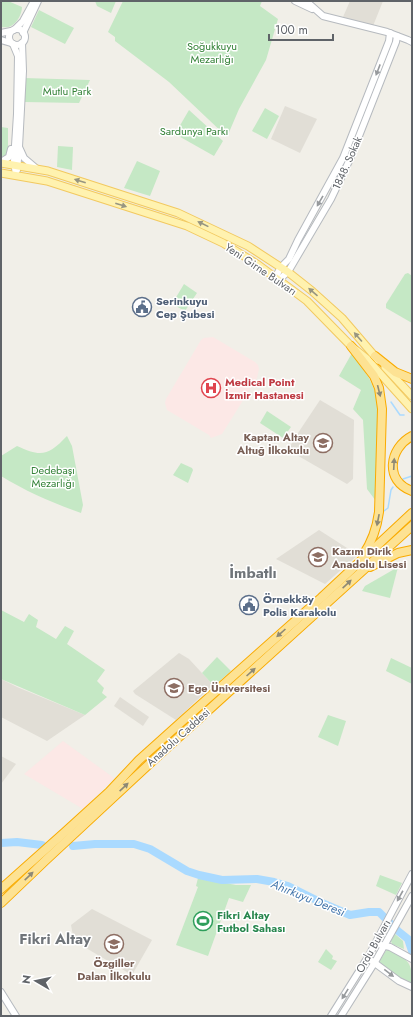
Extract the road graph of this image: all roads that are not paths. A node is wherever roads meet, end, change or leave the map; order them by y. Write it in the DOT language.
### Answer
graph roads {
  1 [pos="34,1"];
  2 [pos="38,1"];
  3 [pos="295,1"];
  4 [pos="306,1"];
  5 [pos="315,10"];
  6 [pos="13,31"];
  7 [pos="1,33"];
  8 [pos="23,33"];
  9 [pos="390,33"];
  10 [pos="397,36"];
  11 [pos="1,40"];
  12 [pos="412,42"];
  13 [pos="22,43"];
  14 [pos="12,44"];
  15 [pos="15,134"];
  16 [pos="19,147"];
  17 [pos="1,162"];
  18 [pos="16,165"];
  19 [pos="38,169"];
  20 [pos="1,173"];
  21 [pos="16,175"];
  22 [pos="281,267"];
  23 [pos="288,272"];
  24 [pos="277,279"];
  25 [pos="351,346"];
  26 [pos="375,356"];
  27 [pos="412,379"];
  28 [pos="412,396"];
  29 [pos="412,409"];
  30 [pos="412,436"];
  31 [pos="412,491"];
  32 [pos="412,513"];
  33 [pos="412,526"];
  34 [pos="412,550"];
  35 [pos="357,570"];
  36 [pos="412,874"];
  37 [pos="1,889"];
  38 [pos="412,896"];
  39 [pos="1,903"];
  40 [pos="376,942"];
  41 [pos="384,946"];
  42 [pos="368,957"];
  43 [pos="409,958"];
  44 [pos="375,962"];
  45 [pos="412,987"];
  46 [pos="1,992"];
  47 [pos="16,1016"];
  48 [pos="331,1016"];
  49 [pos="341,1016"];
  1 -- 6 [label="main road"];
  2 -- 8 [label="main road"];
  3 -- 5 [label="main road"];
  4 -- 5 [label="main road"];
  5 -- 9 [label="main road"];
  6 -- 7 [label="main road"];
  6 -- 8 [label="main road"];
  6 -- 14 [label="main road"];
  8 -- 13 [label="main road"];
  9 -- 10 [label="main road"];
  9 -- 22 [label="main road, 1848. Sokak, one-way"];
  10 -- 12 [label="main road"];
  10 -- 23 [label="main road, 1848. Sokak"];
  11 -- 14 [label="main road"];
  13 -- 14 [label="main road"];
  13 -- 16 [label="main road"];
  14 -- 15 [label="main road"];
  15 -- 17 [label="main road"];
  15 -- 18 [label="main road"];
  16 -- 18 [label="main road"];
  16 -- 19 [label="main road"];
  17 -- 18 [label="main road, Yeni Girne Bulvarı"];
  18 -- 19 [label="main road, Yeni Girne Bulvarı"];
  18 -- 21 [label="main road"];
  22 -- 19 [label="main road, Yeni Girne Bulvarı, one-way"];
  20 -- 21 [label="main road, Yeni Girne Bulvarı"];
  21 -- 24 [label="main road, Yeni Girne Bulvarı, one-way"];
  22 -- 23 [label="main road, Yeni Girne Bulvarı"];
  22 -- 24 [label="main road, 1848. Sokak"];
  23 -- 24 [label="main road, 1848. Sokak"];
  26 -- 23 [label="main road, Yeni Girne Bulvarı, one-way"];
  24 -- 25 [label="main road, Yeni Girne Bulvarı"];
  25 -- 29 [label="main road, Yeni Girne Bulvarı"];
  25 -- 35 [label="highway, one-way"];
  26 -- 27 [label="highway"];
  26 -- 28 [label="main road, Yeni Girne Bulvarı"];
  31 -- 30 [label="highway, one-way"];
  32 -- 35 [label="highway, Anadolu Caddesi"];
  33 -- 35 [label="highway, Anadolu Caddesi"];
  34 -- 35 [label="highway"];
  35 -- 37 [label="highway, Anadolu Caddesi, one-way"];
  39 -- 35 [label="highway, Anadolu Caddesi, one-way"];
  36 -- 40 [label="main road, Ordu Bulvarı, one-way"];
  38 -- 41 [label="main road, Ordu Bulvarı"];
  40 -- 41 [label="main road"];
  40 -- 42 [label="main road, Ordu Bulvarı"];
  41 -- 43 [label="main road"];
  41 -- 44 [label="main road, Ordu Bulvarı"];
  42 -- 44 [label="main road"];
  42 -- 48 [label="main road, Ordu Bulvarı, one-way"];
  44 -- 45 [label="main road, one-way"];
  44 -- 49 [label="main road, Ordu Bulvarı"];
  46 -- 47 [label="main road"];
}
